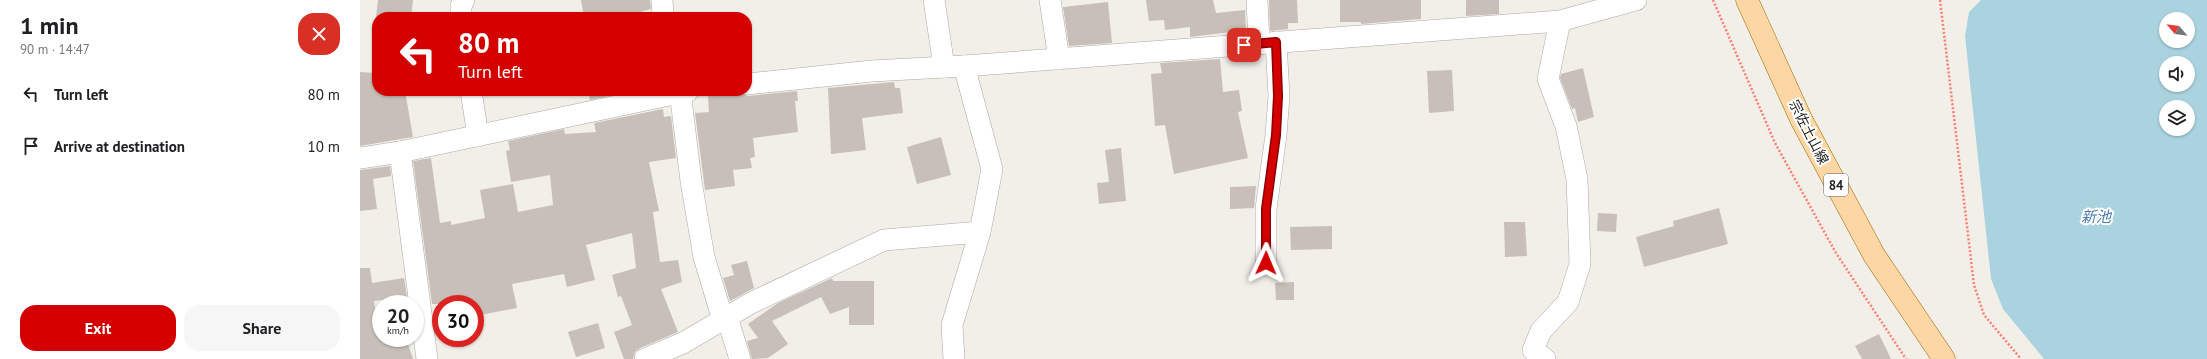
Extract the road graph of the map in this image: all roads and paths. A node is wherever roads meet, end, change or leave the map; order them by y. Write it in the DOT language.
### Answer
graph roads {
  1 [pos="464,0"];
  2 [pos="662,0"];
  3 [pos="934,0"];
  4 [pos="1050,0"];
  5 [pos="1256,0"];
  6 [pos="1636,0"];
  7 [pos="1713,0"];
  8 [pos="1747,0"];
  9 [pos="1940,0"];
  10 [pos="461,12"];
  11 [pos="663,12"];
  12 [pos="1560,21"];
  13 [pos="1268,43"];
  14 [pos="1059,59"];
  15 [pos="954,66"];
  16 [pos="752,83"];
  17 [pos="472,96"];
  18 [pos="664,96"];
  19 [pos="683,96"];
  20 [pos="478,136"];
  21 [pos="400,152"];
  22 [pos="360,158"];
  23 [pos="980,232"];
  24 [pos="1266,263"];
  25 [pos="725,318"];
  26 [pos="427,359"];
  27 [pos="645,359"];
  28 [pos="740,359"];
  29 [pos="954,359"];
  30 [pos="1545,359"];
  31 [pos="1906,359"];
  32 [pos="1944,359"];
  33 [pos="2021,359"];
  1 -- 10 [label="street"];
  2 -- 11 [label="street"];
  3 -- 15 [label="street"];
  4 -- 14 [label="street"];
  5 -- 13 [label="street"];
  6 -- 12 [label="street"];
  7 -- 31 [label="path"];
  8 -- 32 [label="main road, 宗佐土山線 / 84"];
  9 -- 33 [label="path"];
  12 -- 13 [label="street"];
  12 -- 30 [label="street"];
  13 -- 14 [label="street"];
  13 -- 24 [label="street"];
  14 -- 15 [label="street"];
  15 -- 16 [label="street"];
  15 -- 23 [label="street"];
  17 -- 20 [label="street"];
  18 -- 20 [label="street"];
  19 -- 25 [label="street"];
  20 -- 21 [label="street"];
  21 -- 22 [label="street"];
  21 -- 26 [label="street"];
  23 -- 25 [label="street"];
  23 -- 29 [label="street"];
  25 -- 27 [label="street"];
  25 -- 28 [label="street"];
}
